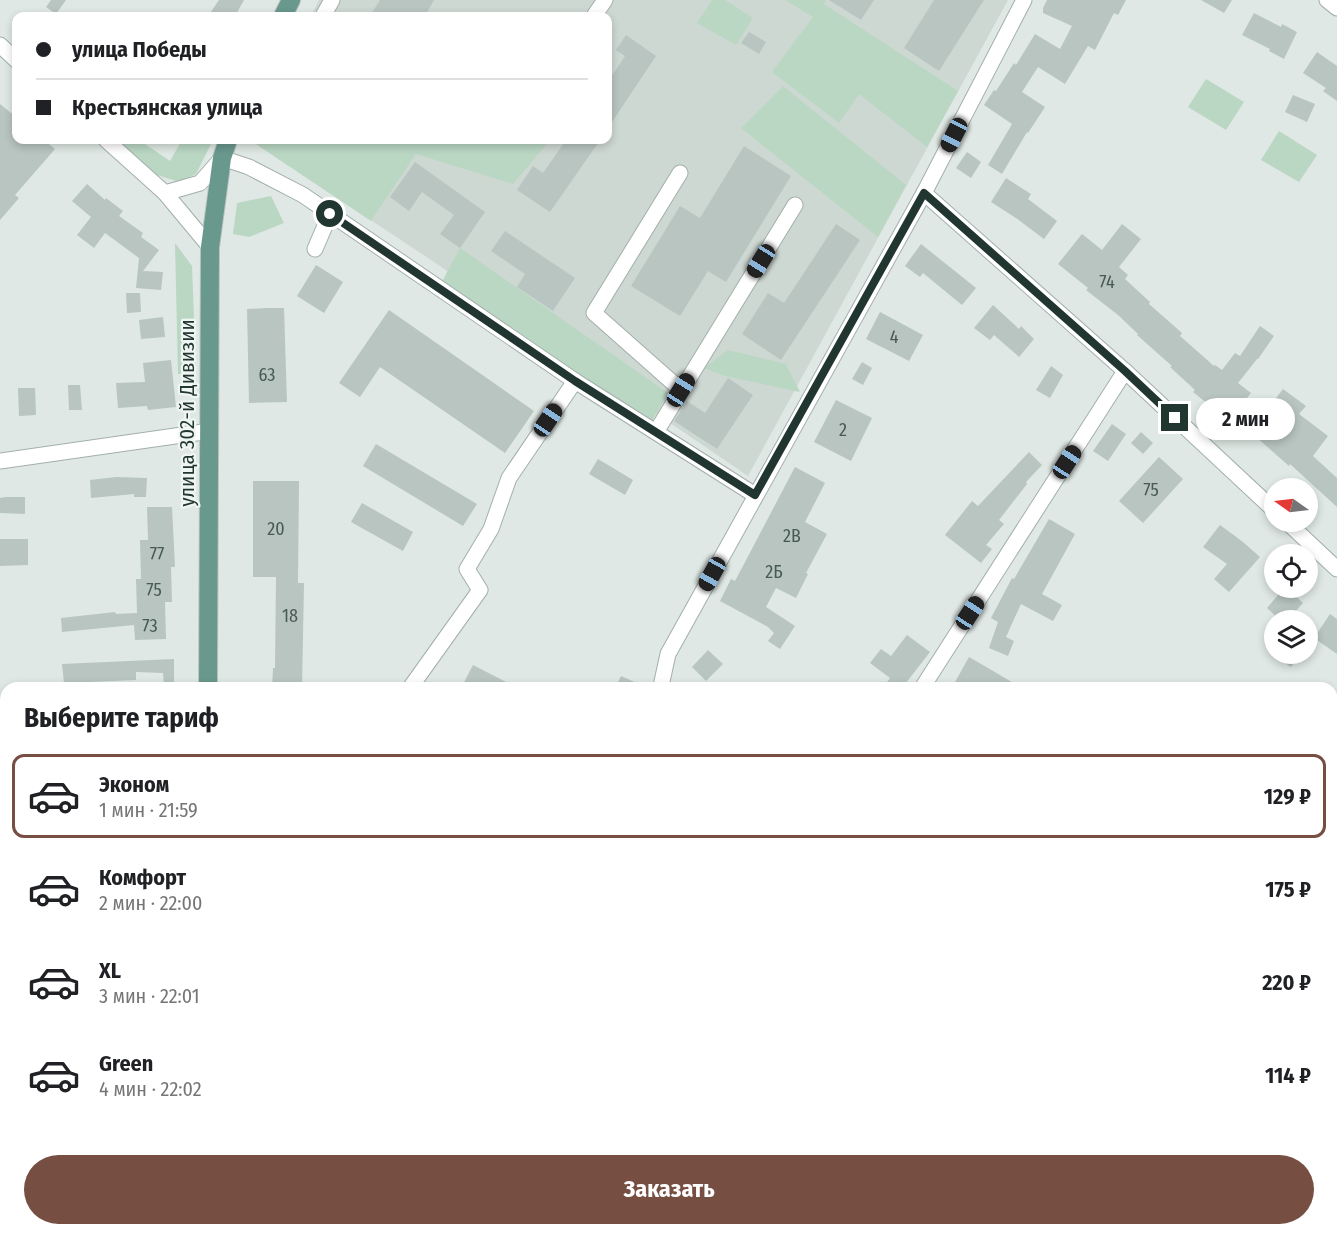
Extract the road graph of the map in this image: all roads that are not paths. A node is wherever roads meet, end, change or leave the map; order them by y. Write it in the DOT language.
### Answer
graph roads {
  1 [pos="1024,0"];
  2 [pos="1327,0"];
  3 [pos="1337,8"];
  4 [pos="0,45"];
  5 [pos="12,56"];
  6 [pos="110,144"];
  7 [pos="227,144"];
  8 [pos="222,158"];
  9 [pos="680,173"];
  10 [pos="165,193"];
  11 [pos="924,193"];
  12 [pos="795,205"];
  13 [pos="330,214"];
  14 [pos="210,247"];
  15 [pos="315,249"];
  16 [pos="1125,371"];
  17 [pos="575,381"];
  18 [pos="681,390"];
  19 [pos="210,431"];
  20 [pos="656,432"];
  21 [pos="0,461"];
  22 [pos="755,495"];
  23 [pos="1264,501"];
  24 [pos="1298,532"];
  25 [pos="1337,569"];
  26 [pos="208,682"];
  27 [pos="414,682"];
  28 [pos="664,682"];
  29 [pos="926,682"];
  1 -- 11 [label="street"];
  2 -- 3 [label="street"];
  4 -- 5 [label="street"];
  6 -- 10 [label="street"];
  7 -- 8 [label="main road, улица 302-й Дивизии"];
  8 -- 10 [label="street"];
  8 -- 13 [label="street"];
  8 -- 14 [label="main road, улица 302-й Дивизии"];
  9 -- 18 [label="street"];
  10 -- 14 [label="street"];
  11 -- 16 [label="street"];
  11 -- 22 [label="street"];
  12 -- 18 [label="street"];
  13 -- 15 [label="street"];
  13 -- 17 [label="street"];
  14 -- 19 [label="main road, улица 302-й Дивизии"];
  16 -- 23 [label="street"];
  16 -- 29 [label="street"];
  17 -- 20 [label="street"];
  17 -- 27 [label="street"];
  18 -- 20 [label="street"];
  19 -- 21 [label="street"];
  19 -- 26 [label="main road, улица 302-й Дивизии"];
  20 -- 22 [label="street"];
  22 -- 28 [label="street"];
  24 -- 25 [label="street"];
}
